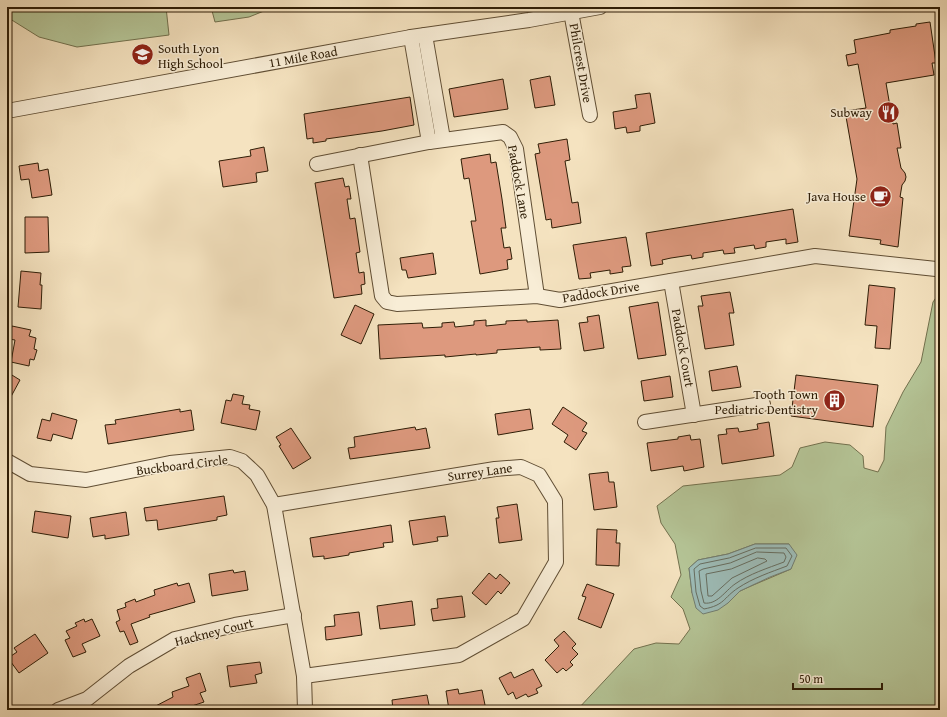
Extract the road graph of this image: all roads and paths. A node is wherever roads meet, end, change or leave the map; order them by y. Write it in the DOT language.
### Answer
graph roads {
  1 [pos="600,7"];
  2 [pos="571,12"];
  3 [pos="425,35"];
  4 [pos="411,37"];
  5 [pos="7,111"];
  6 [pos="590,114"];
  7 [pos="436,140"];
  8 [pos="360,155"];
  9 [pos="317,164"];
  10 [pos="940,268"];
  11 [pos="671,281"];
  12 [pos="537,296"];
  13 [pos="763,404"];
  14 [pos="694,415"];
  15 [pos="645,422"];
  16 [pos="7,461"];
  17 [pos="274,505"];
  18 [pos="294,615"];
  19 [pos="304,676"];
  20 [pos="58,710"];
  21 [pos="305,710"];
  1 -- 2 [label="street, 11 Mile Road"];
  2 -- 3 [label="street, 11 Mile Road"];
  2 -- 6 [label="street, Philcrest Drive"];
  3 -- 4 [label="street, 11 Mile Road"];
  3 -- 7 [label="street"];
  4 -- 5 [label="street, 11 Mile Road"];
  4 -- 7 [label="street"];
  7 -- 8 [label="street, Paddock Lane"];
  7 -- 12 [label="street, Paddock Lane"];
  8 -- 9 [label="street, Paddock Lane"];
  8 -- 12 [label="street, Paddock Drive"];
  10 -- 11 [label="street, Paddock Drive"];
  11 -- 12 [label="street, Paddock Drive"];
  11 -- 14 [label="street, Paddock Court"];
  13 -- 14 [label="street"];
  14 -- 15 [label="street"];
  16 -- 17 [label="street, Buckboard Circle"];
  17 -- 18 [label="street, Buckboard Circle"];
  17 -- 19 [label="street, Surrey Lane"];
  18 -- 19 [label="street, Buckboard Circle"];
  18 -- 20 [label="street, Hackney Court"];
  19 -- 21 [label="street, Buckboard Circle"];
}
